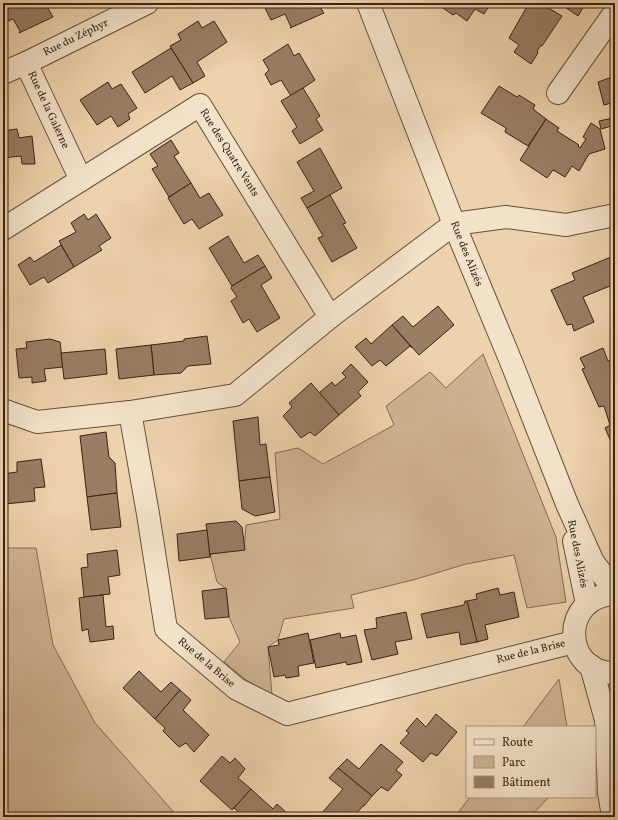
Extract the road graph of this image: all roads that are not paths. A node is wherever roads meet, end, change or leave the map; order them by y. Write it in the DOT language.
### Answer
graph roads {
  1 [pos="147,3"];
  2 [pos="368,3"];
  3 [pos="615,12"];
  4 [pos="26,63"];
  5 [pos="3,73"];
  6 [pos="558,93"];
  7 [pos="82,180"];
  8 [pos="615,215"];
  9 [pos="454,224"];
  10 [pos="3,228"];
  11 [pos="330,317"];
  12 [pos="3,410"];
  13 [pos="130,412"];
  14 [pos="567,504"];
  15 [pos="615,591"];
  16 [pos="615,594"];
  17 [pos="587,604"];
  18 [pos="574,642"];
  19 [pos="591,666"];
  20 [pos="615,673"];
  21 [pos="615,696"];
  22 [pos="606,720"];
  23 [pos="613,817"];
  1 -- 4 [label="street, Rue du Zéphyr"];
  2 -- 9 [label="street, Rue des Alizés"];
  3 -- 6 [label="street"];
  4 -- 5 [label="street, Rue de la Galerne"];
  4 -- 7 [label="street, Rue de la Galerne"];
  7 -- 10 [label="street, Rue des Quatre Vents"];
  7 -- 11 [label="street, Rue des Quatre Vents"];
  8 -- 9 [label="street"];
  9 -- 11 [label="street"];
  9 -- 14 [label="street, Rue des Alizés"];
  11 -- 13 [label="street"];
  12 -- 13 [label="street"];
  13 -- 18 [label="street, Rue de la Brise"];
  14 -- 15 [label="street, Rue des Alizés"];
  14 -- 17 [label="street, Rue des Alizés"];
  16 -- 17 [label="street"];
  17 -- 18 [label="street"];
  18 -- 19 [label="street"];
  19 -- 20 [label="street"];
  19 -- 22 [label="street"];
  21 -- 22 [label="street"];
  22 -- 23 [label="street"];
}
